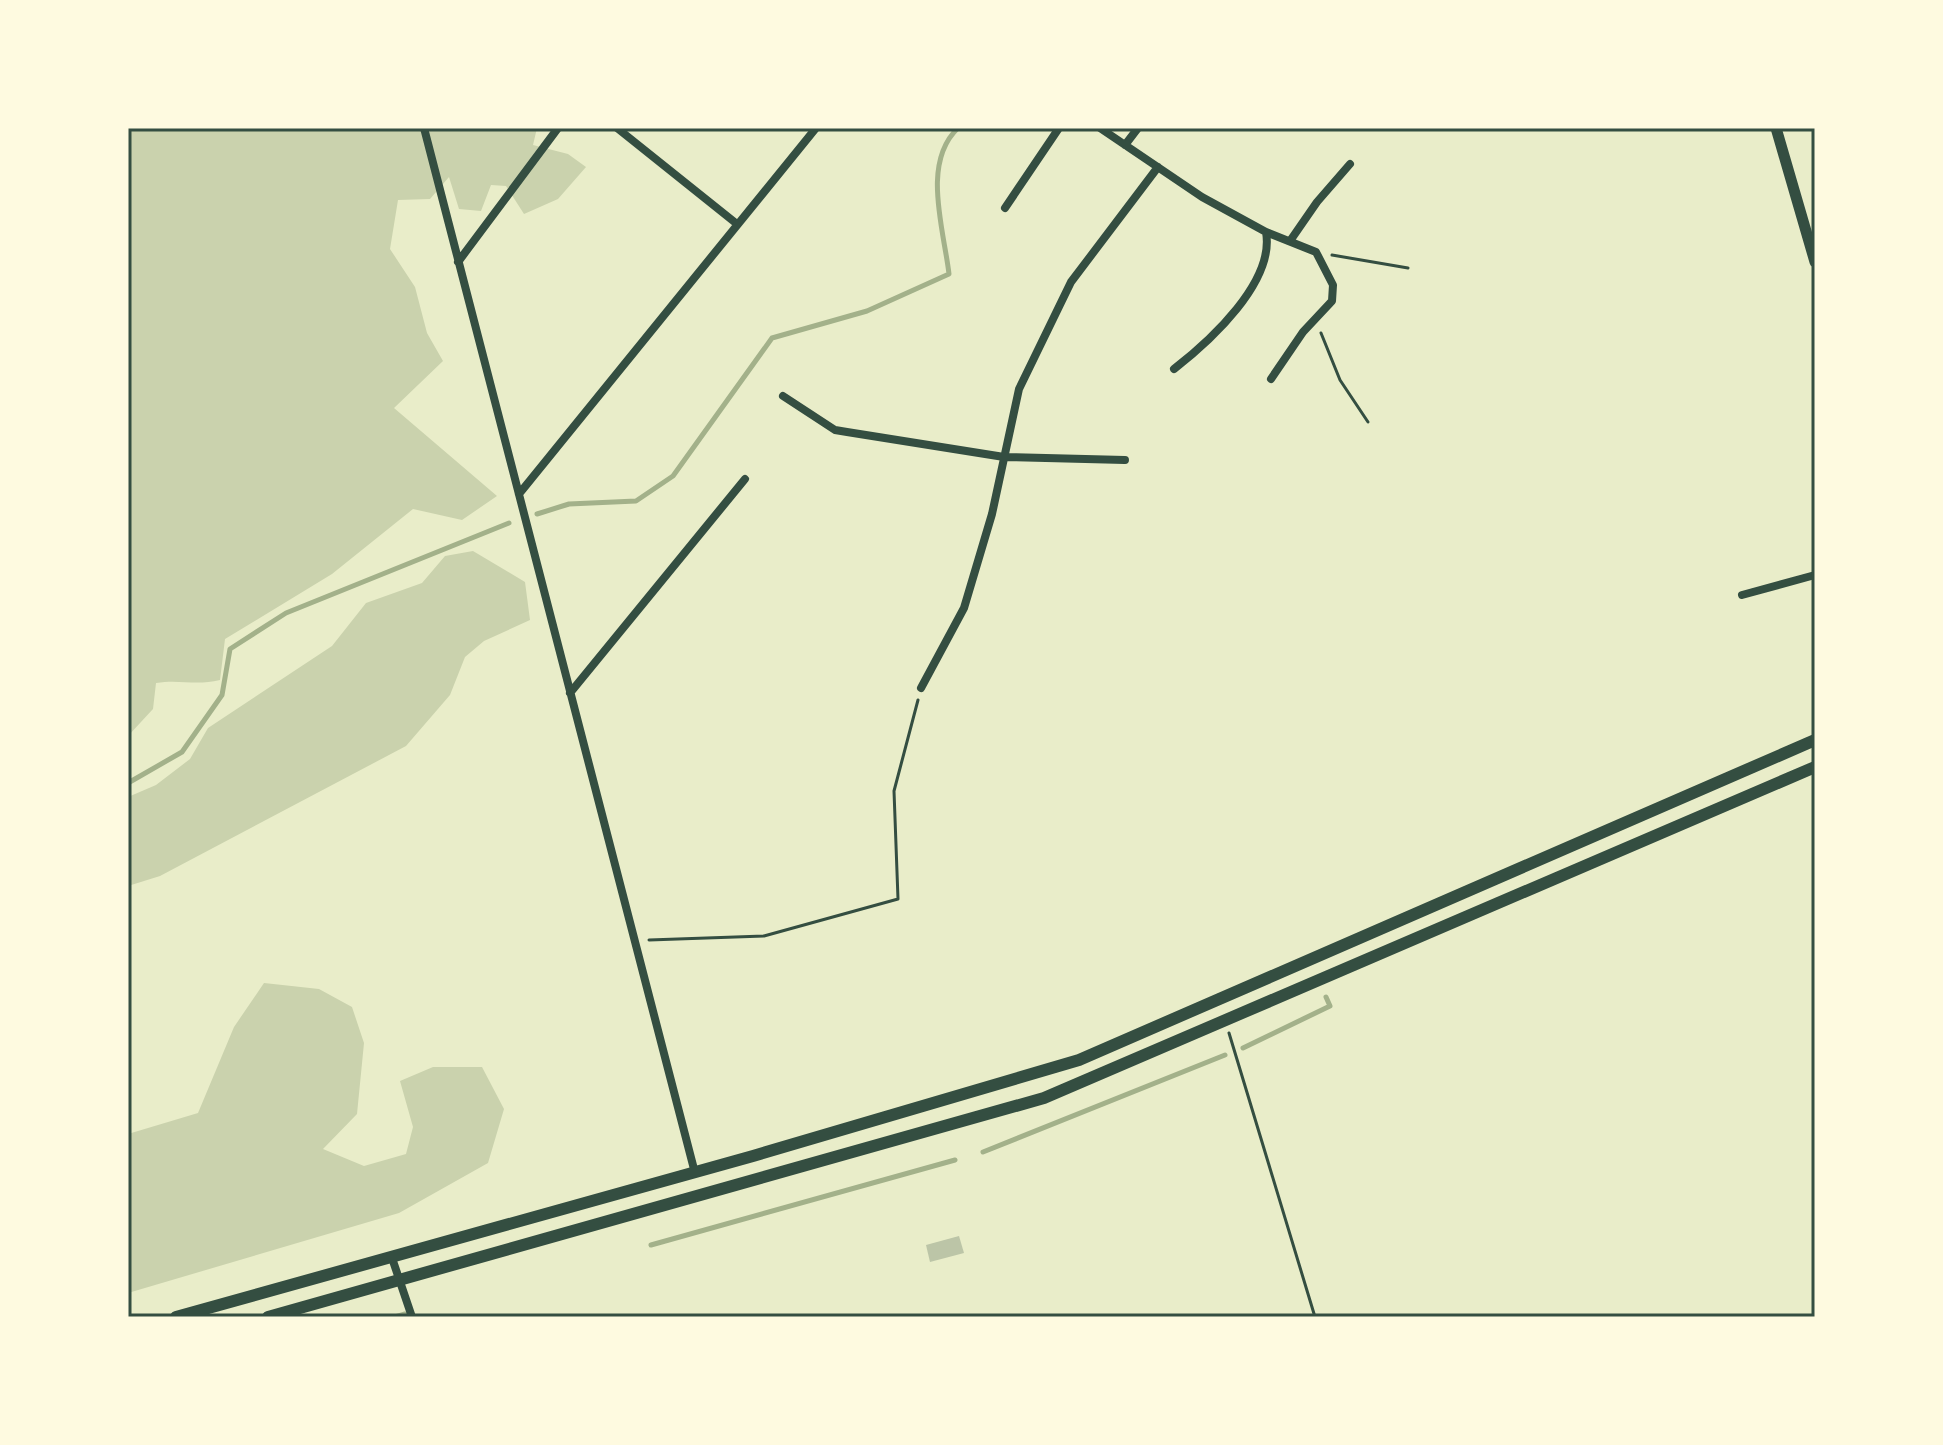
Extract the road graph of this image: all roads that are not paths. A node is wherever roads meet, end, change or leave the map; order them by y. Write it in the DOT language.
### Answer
graph roads {
  1 [pos="424,128"];
  2 [pos="558,128"];
  3 [pos="617,128"];
  4 [pos="816,128"];
  5 [pos="1059,128"];
  6 [pos="1100,128"];
  7 [pos="1138,128"];
  8 [pos="1776,128"];
  9 [pos="1125,145"];
  10 [pos="1350,164"];
  11 [pos="1158,167"];
  12 [pos="1005,208"];
  13 [pos="737,224"];
  14 [pos="1266,232"];
  15 [pos="1290,241"];
  16 [pos="458,262"];
  17 [pos="1815,262"];
  18 [pos="1174,369"];
  19 [pos="1271,379"];
  20 [pos="783,396"];
  21 [pos="1004,457"];
  22 [pos="1125,460"];
  23 [pos="745,479"];
  24 [pos="519,494"];
  25 [pos="1815,575"];
  26 [pos="1742,595"];
  27 [pos="921,688"];
  28 [pos="570,693"];
  29 [pos="1815,740"];
  30 [pos="1815,767"];
  31 [pos="695,1173"];
  32 [pos="392,1258"];
  33 [pos="400,1280"];
  34 [pos="176,1317"];
  35 [pos="268,1317"];
  36 [pos="412,1317"];
  1 -- 16 [label="street"];
  2 -- 16 [label="street"];
  3 -- 13 [label="street"];
  4 -- 13 [label="street"];
  5 -- 12 [label="street"];
  6 -- 9 [label="street"];
  7 -- 9 [label="street"];
  8 -- 17 [label="street"];
  9 -- 11 [label="street"];
  10 -- 15 [label="street"];
  11 -- 14 [label="street"];
  11 -- 21 [label="street"];
  13 -- 24 [label="street"];
  14 -- 15 [label="street"];
  14 -- 18 [label="street"];
  15 -- 19 [label="street"];
  16 -- 24 [label="street"];
  20 -- 21 [label="street"];
  21 -- 22 [label="street"];
  21 -- 27 [label="street"];
  23 -- 28 [label="street"];
  24 -- 28 [label="street"];
  25 -- 26 [label="street"];
  28 -- 31 [label="street"];
  29 -- 31 [label="main road"];
  30 -- 33 [label="main road"];
  31 -- 32 [label="main road"];
  32 -- 33 [label="street"];
  32 -- 34 [label="main road"];
  33 -- 35 [label="main road"];
  33 -- 36 [label="street"];
}
